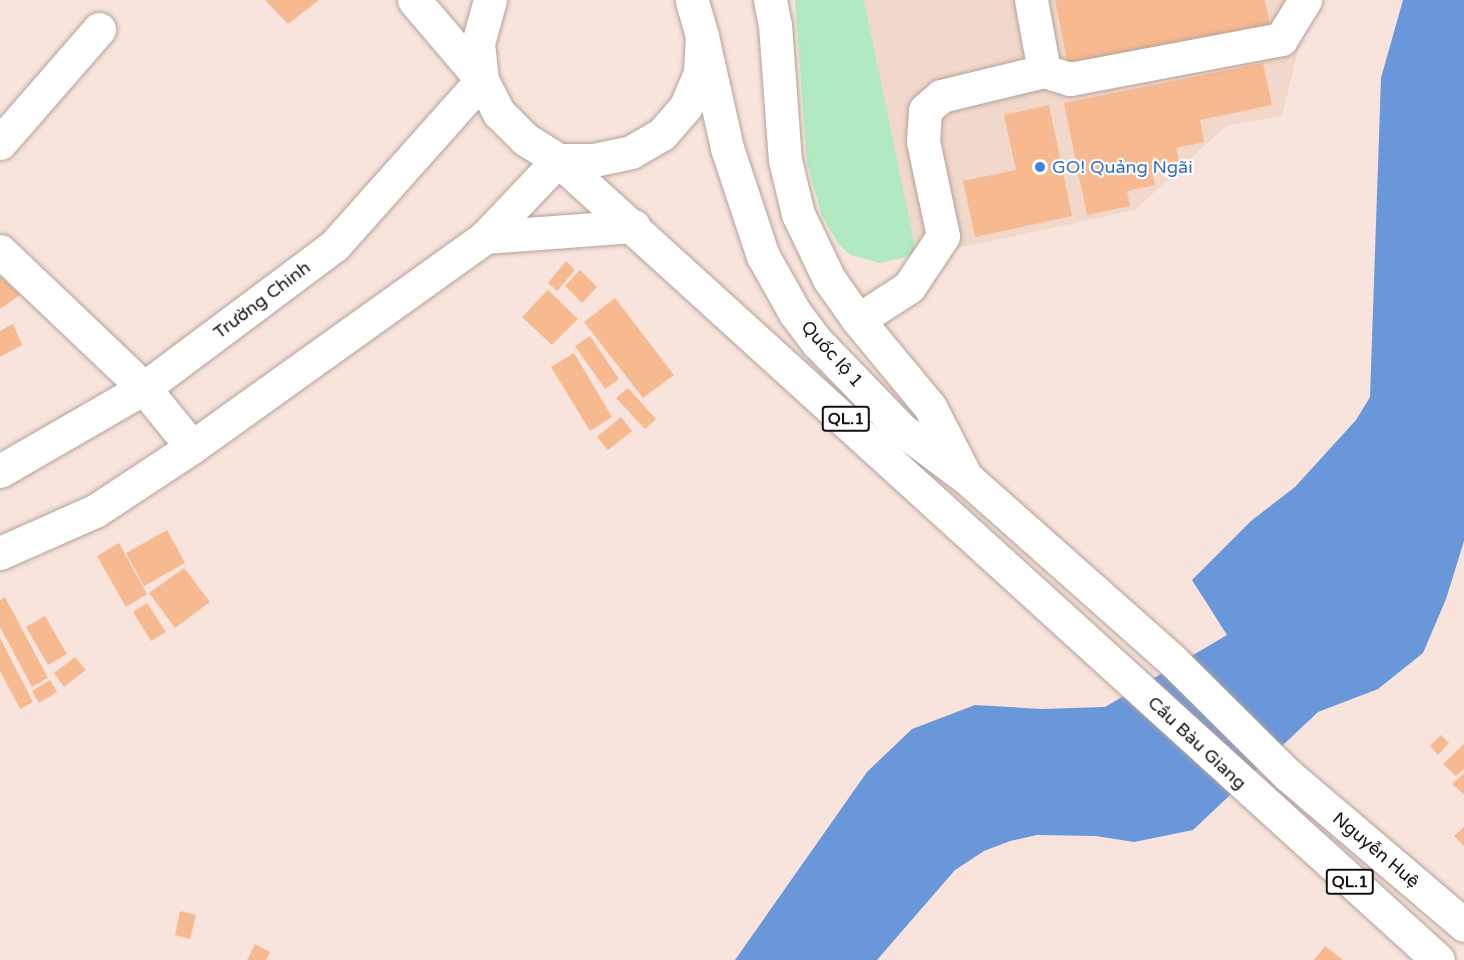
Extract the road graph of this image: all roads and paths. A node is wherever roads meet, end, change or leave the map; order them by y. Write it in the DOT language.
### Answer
graph roads {
  1 [pos="414,0"];
  2 [pos="692,0"];
  3 [pos="770,0"];
  4 [pos="1031,0"];
  5 [pos="1305,0"];
  6 [pos="487,2"];
  7 [pos="99,29"];
  8 [pos="702,36"];
  9 [pos="1044,71"];
  10 [pos="482,80"];
  11 [pos="0,143"];
  12 [pos="558,160"];
  13 [pos="634,226"];
  14 [pos="485,237"];
  15 [pos="0,251"];
  16 [pos="858,321"];
  17 [pos="144,387"];
  18 [pos="192,447"];
  19 [pos="0,471"];
  20 [pos="967,478"];
  21 [pos="0,553"];
  22 [pos="1132,681"];
  23 [pos="1288,775"];
  24 [pos="1464,925"];
  25 [pos="1438,960"];
  1 -- 10 [label="main road"];
  2 -- 8 [label="main road, QL.1"];
  3 -- 16 [label="main road"];
  4 -- 9 [label="main road"];
  5 -- 9 [label="main road"];
  6 -- 10 [label="main road, QL.1"];
  7 -- 11 [label="main road"];
  8 -- 12 [label="main road, QL.1"];
  8 -- 20 [label="main road, Quốc lộ 1 / QL.1"];
  9 -- 16 [label="main road"];
  10 -- 12 [label="main road, QL.1"];
  10 -- 17 [label="main road, Trường Chinh"];
  12 -- 13 [label="main road, Quốc lộ 1 / QL.1"];
  12 -- 14 [label="main road"];
  13 -- 14 [label="main road"];
  13 -- 22 [label="main road, Quốc lộ 1 / QL.1"];
  14 -- 18 [label="main road"];
  15 -- 17 [label="main road"];
  16 -- 20 [label="main road"];
  17 -- 18 [label="main road"];
  17 -- 19 [label="main road, Trường Chinh"];
  18 -- 21 [label="main road"];
  20 -- 23 [label="main road, Quốc lộ 1 / QL.1"];
  22 -- 25 [label="main road, Cầu Bàu Giang / QL.1"];
  23 -- 24 [label="main road, Nguyễn Huệ / QL.1"];
}
